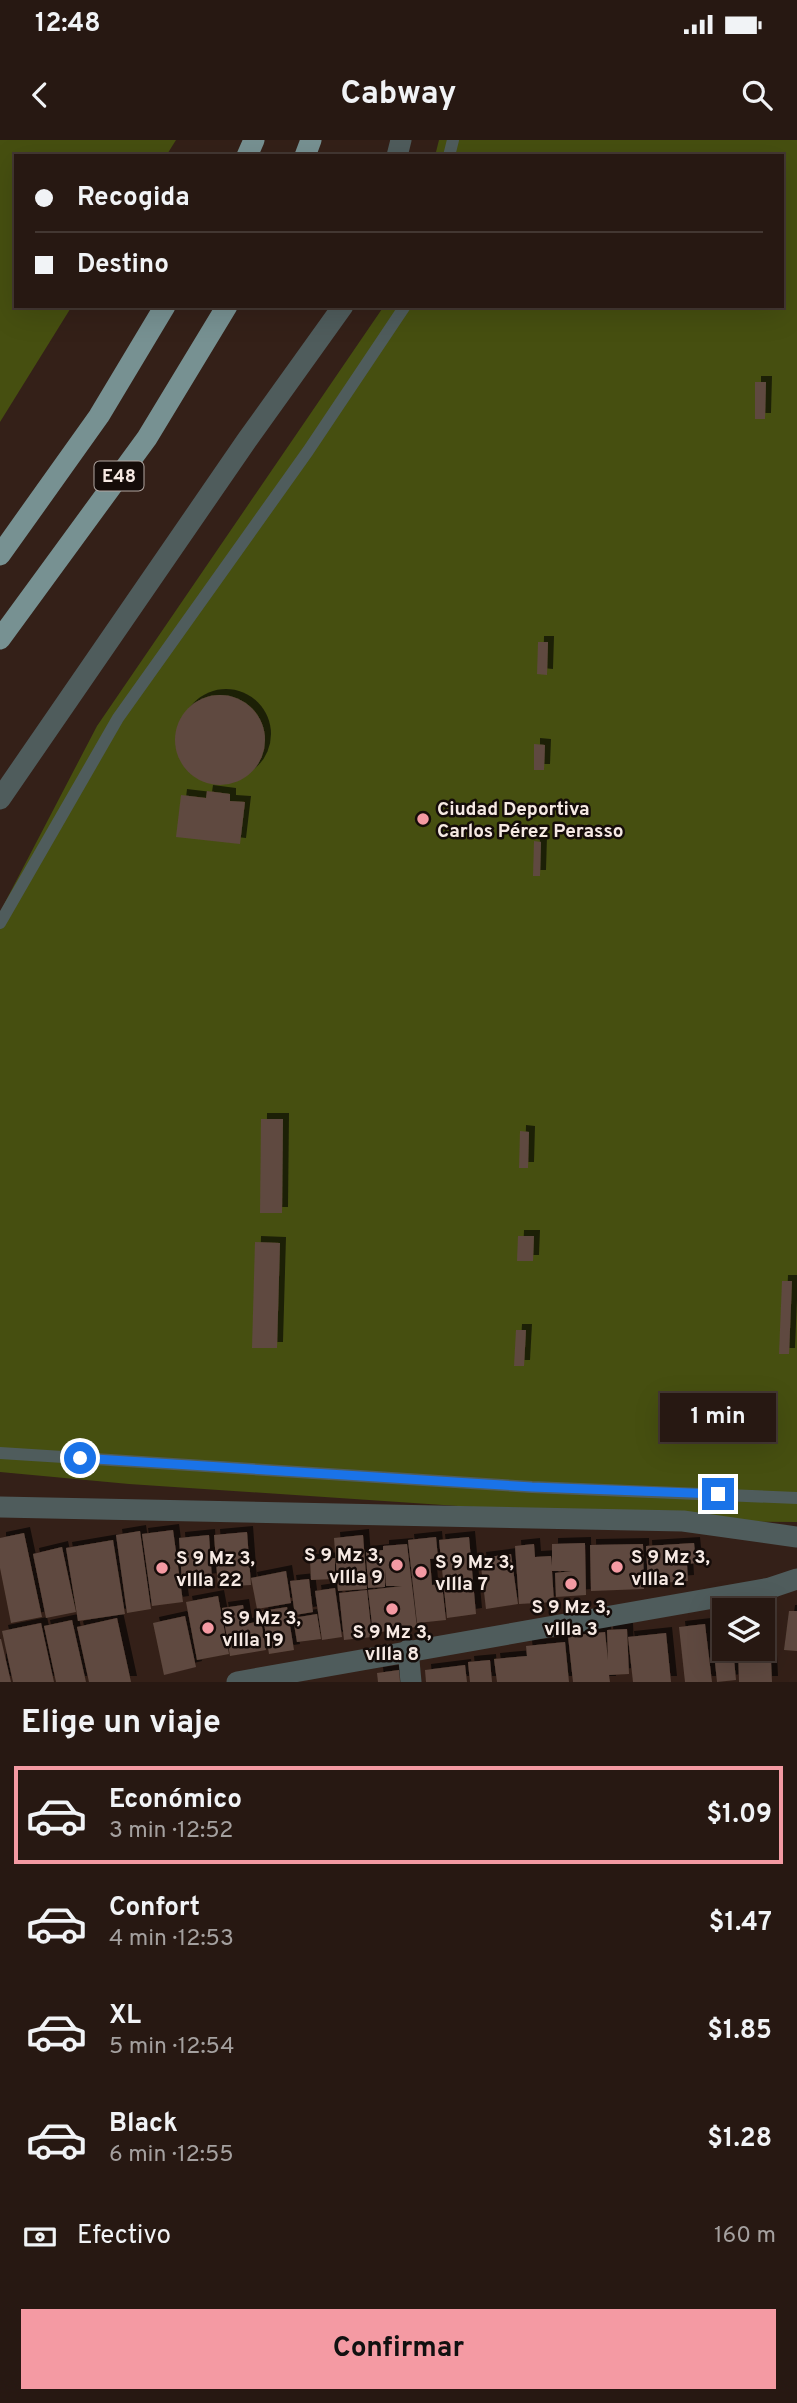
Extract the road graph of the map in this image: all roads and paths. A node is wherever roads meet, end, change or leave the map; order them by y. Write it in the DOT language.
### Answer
graph roads {
  1 [pos="164,308"];
  2 [pos="226,308"];
  3 [pos="342,308"];
  4 [pos="404,308"];
  5 [pos="0,555"];
  6 [pos="0,639"];
  7 [pos="0,799"];
  8 [pos="0,923"];
  9 [pos="0,1453"];
  10 [pos="797,1498"];
  11 [pos="0,1507"];
  12 [pos="797,1537"];
  13 [pos="797,1578"];
  14 [pos="408,1650"];
  15 [pos="237,1682"];
  16 [pos="411,1682"];
  1 -- 5 [label="main road, E48"];
  2 -- 6 [label="main road, E48"];
  3 -- 7 [label="street"];
  4 -- 8 [label="lane"];
  9 -- 10 [label="lane"];
  11 -- 12 [label="street"];
  13 -- 14 [label="street"];
  14 -- 15 [label="street"];
  14 -- 16 [label="street"];
}
